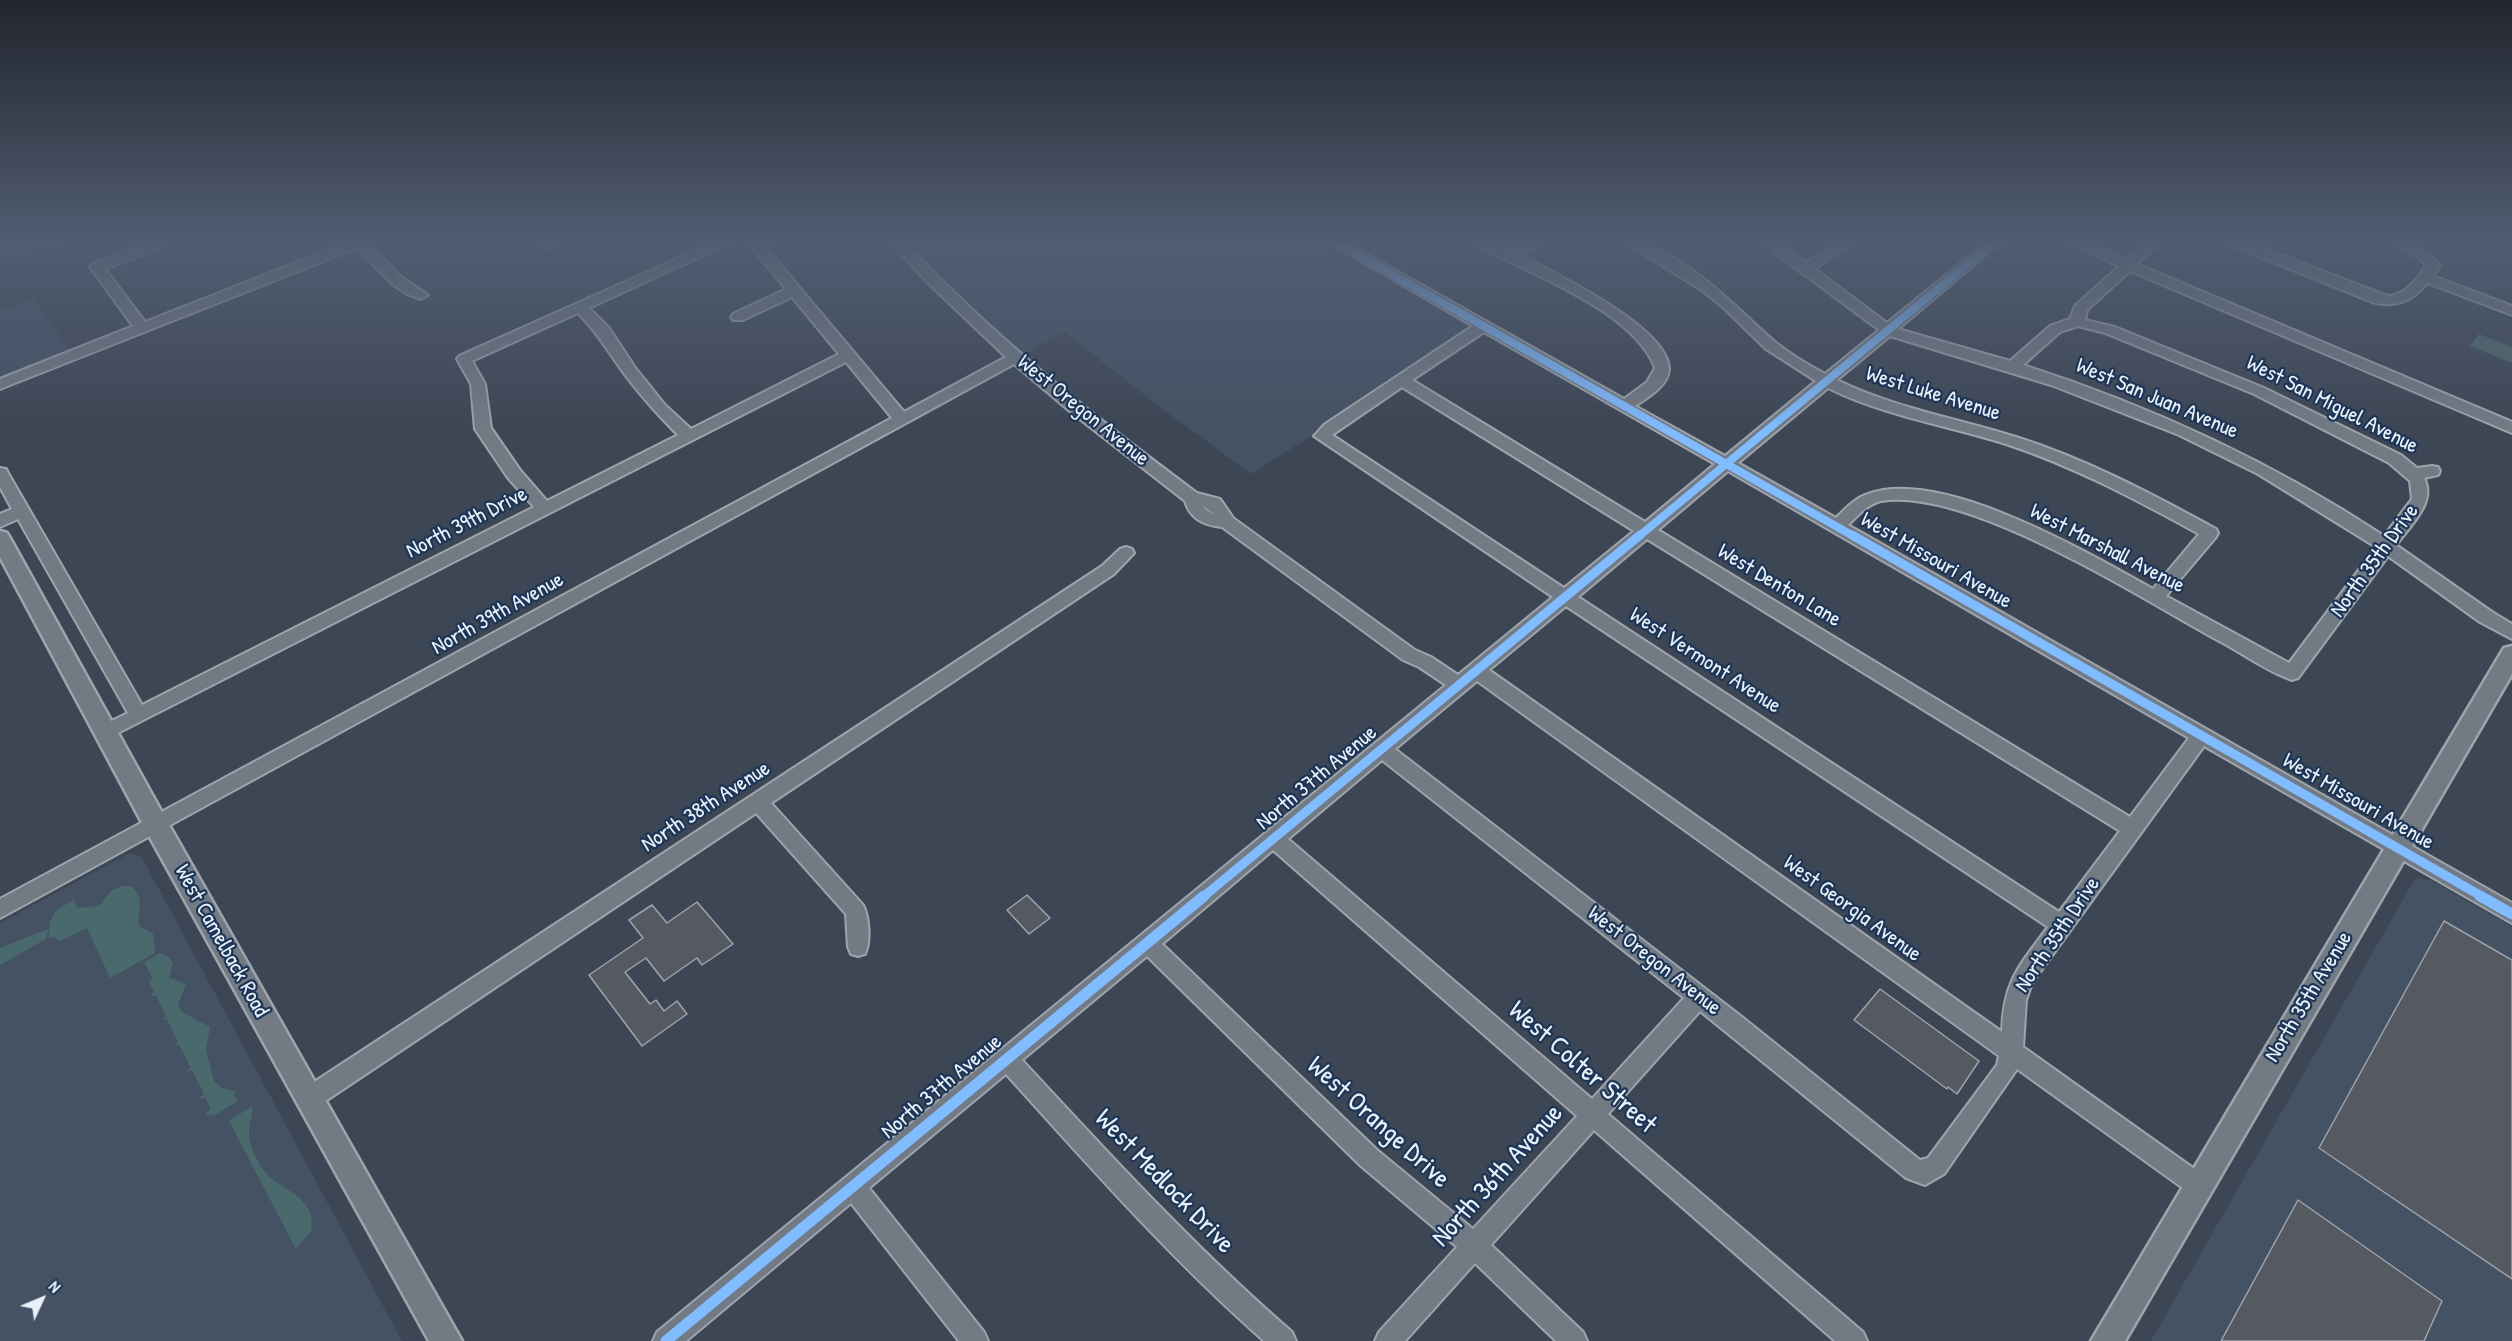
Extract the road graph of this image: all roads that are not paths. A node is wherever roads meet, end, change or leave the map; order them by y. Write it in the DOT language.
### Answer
graph roads {
  1 [pos="579,306"];
  2 [pos="126,307"];
  3 [pos="196,307"];
  4 [pos="578,307"];
  5 [pos="759,307"];
  6 [pos="807,307"];
  7 [pos="961,307"];
  8 [pos="1449,307"];
  9 [pos="1603,307"];
  10 [pos="1730,307"];
  11 [pos="1854,307"];
  12 [pos="1916,307"];
  13 [pos="2083,307"];
  14 [pos="2226,307"];
  15 [pos="738,316"];
  16 [pos="2077,322"];
  17 [pos="1483,326"];
  18 [pos="142,328"];
  19 [pos="1887,330"];
  20 [pos="848,355"];
  21 [pos="1017,357"];
  22 [pos="2012,367"];
  23 [pos="1402,381"];
  24 [pos="1826,381"];
  25 [pos="0,384"];
  26 [pos="1624,406"];
  27 [pos="902,420"];
  28 [pos="2512,428"];
  29 [pos="689,436"];
  30 [pos="1727,464"];
  31 [pos="2432,471"];
  32 [pos="0,473"];
  33 [pos="2414,474"];
  34 [pos="545,509"];
  35 [pos="22,511"];
  36 [pos="0,521"];
  37 [pos="1836,527"];
  38 [pos="1646,531"];
  39 [pos="0,538"];
  40 [pos="2386,546"];
  41 [pos="1126,553"];
  42 [pos="1565,598"];
  43 [pos="2155,598"];
  44 [pos="2512,632"];
  45 [pos="2512,654"];
  46 [pos="1477,671"];
  47 [pos="2292,673"];
  48 [pos="1454,690"];
  49 [pos="139,716"];
  50 [pos="106,732"];
  51 [pos="2202,735"];
  52 [pos="1382,749"];
  53 [pos="758,802"];
  54 [pos="156,825"];
  55 [pos="2134,829"];
  56 [pos="1274,839"];
  57 [pos="2398,848"];
  58 [pos="0,909"];
  59 [pos="2512,914"];
  60 [pos="2061,925"];
  61 [pos="1147,944"];
  62 [pos="858,947"];
  63 [pos="1699,997"];
  64 [pos="2013,1054"];
  65 [pos="1007,1059"];
  66 [pos="310,1098"];
  67 [pos="1592,1115"];
  68 [pos="1925,1173"];
  69 [pos="853,1186"];
  70 [pos="2199,1186"];
  71 [pos="1474,1246"];
  72 [pos="446,1341"];
  73 [pos="666,1341"];
  74 [pos="975,1341"];
  75 [pos="1283,1341"];
  76 [pos="1389,1341"];
  77 [pos="1574,1341"];
  78 [pos="1854,1341"];
  79 [pos="2107,1341"];
  1 -- 29 [label="street"];
  2 -- 18 [label="street"];
  3 -- 18 [label="street"];
  4 -- 34 [label="street"];
  5 -- 15 [label="street"];
  6 -- 20 [label="street"];
  7 -- 21 [label="street, West Oregon Avenue"];
  8 -- 17 [label="street, West Missouri Avenue"];
  9 -- 26 [label="street"];
  10 -- 24 [label="street, West Luke Avenue"];
  11 -- 19 [label="street, West San Juan Avenue"];
  12 -- 19 [label="street, North 37th Avenue"];
  13 -- 16 [label="street"];
  14 -- 28 [label="street"];
  16 -- 22 [label="street"];
  16 -- 33 [label="street, West San Miguel Avenue"];
  17 -- 23 [label="street"];
  17 -- 26 [label="street, West Missouri Avenue"];
  18 -- 25 [label="street"];
  19 -- 22 [label="street, West San Juan Avenue"];
  19 -- 24 [label="street, North 37th Avenue"];
  20 -- 27 [label="street"];
  20 -- 29 [label="street, North 39th Drive"];
  21 -- 27 [label="street, North 39th Avenue"];
  21 -- 48 [label="street, West Oregon Avenue"];
  22 -- 40 [label="street, West San Juan Avenue"];
  23 -- 38 [label="street, West Denton Lane"];
  23 -- 42 [label="street, West Vermont Avenue"];
  24 -- 30 [label="street, North 37th Avenue"];
  24 -- 43 [label="street, West Luke Avenue"];
  26 -- 30 [label="street, West Missouri Avenue"];
  27 -- 54 [label="street, North 39th Avenue"];
  29 -- 34 [label="street, North 39th Drive"];
  30 -- 37 [label="street, West Missouri Avenue"];
  30 -- 38 [label="street, North 37th Avenue"];
  31 -- 33 [label="street, West San Miguel Avenue"];
  32 -- 35 [label="street"];
  33 -- 40 [label="street, North 35th Drive"];
  34 -- 49 [label="street, North 39th Drive"];
  35 -- 36 [label="street"];
  35 -- 49 [label="street"];
  37 -- 43 [label="street, West Marshall Avenue"];
  37 -- 51 [label="street, West Missouri Avenue"];
  38 -- 42 [label="street, North 37th Avenue"];
  38 -- 55 [label="street, West Denton Lane"];
  39 -- 50 [label="main road, West Camelback Road"];
  40 -- 44 [label="street, West San Juan Avenue"];
  40 -- 47 [label="street, North 35th Drive"];
  41 -- 53 [label="street, North 38th Avenue"];
  42 -- 46 [label="street, North 37th Avenue"];
  42 -- 60 [label="street, West Vermont Avenue"];
  43 -- 47 [label="street, West Marshall Avenue"];
  45 -- 57 [label="main road, North 35th Avenue"];
  46 -- 48 [label="street, North 37th Avenue"];
  46 -- 64 [label="street, West Georgia Avenue"];
  48 -- 52 [label="street, North 37th Avenue"];
  49 -- 50 [label="street, North 39th Drive"];
  50 -- 54 [label="main road, West Camelback Road"];
  51 -- 55 [label="street, North 35th Drive"];
  51 -- 57 [label="street, West Missouri Avenue"];
  52 -- 56 [label="street, North 37th Avenue"];
  52 -- 63 [label="street, West Oregon Avenue"];
  53 -- 62 [label="street"];
  53 -- 66 [label="street, North 38th Avenue"];
  54 -- 58 [label="street, North 39th Avenue"];
  54 -- 66 [label="main road, West Camelback Road"];
  55 -- 60 [label="street, North 35th Drive"];
  56 -- 61 [label="street, North 37th Avenue"];
  56 -- 67 [label="street, West Colter Street"];
  57 -- 59 [label="street, West Missouri Avenue"];
  57 -- 70 [label="main road, North 35th Avenue"];
  60 -- 64 [label="street, North 35th Drive"];
  61 -- 65 [label="street, North 37th Avenue"];
  61 -- 71 [label="street, West Orange Drive"];
  63 -- 67 [label="street, North 36th Avenue"];
  63 -- 68 [label="street, West Oregon Avenue"];
  64 -- 68 [label="street, North 35th Drive"];
  64 -- 70 [label="street, West Georgia Avenue"];
  65 -- 69 [label="street, North 37th Avenue"];
  65 -- 75 [label="street, West Medlock Drive"];
  66 -- 72 [label="main road, West Camelback Road"];
  67 -- 71 [label="street, North 36th Avenue"];
  67 -- 78 [label="street, West Colter Street"];
  69 -- 73 [label="street, North 37th Avenue"];
  69 -- 74 [label="street"];
  70 -- 79 [label="main road, North 35th Avenue"];
  71 -- 76 [label="street, North 36th Avenue"];
  71 -- 77 [label="street, West Orange Drive"];
}
